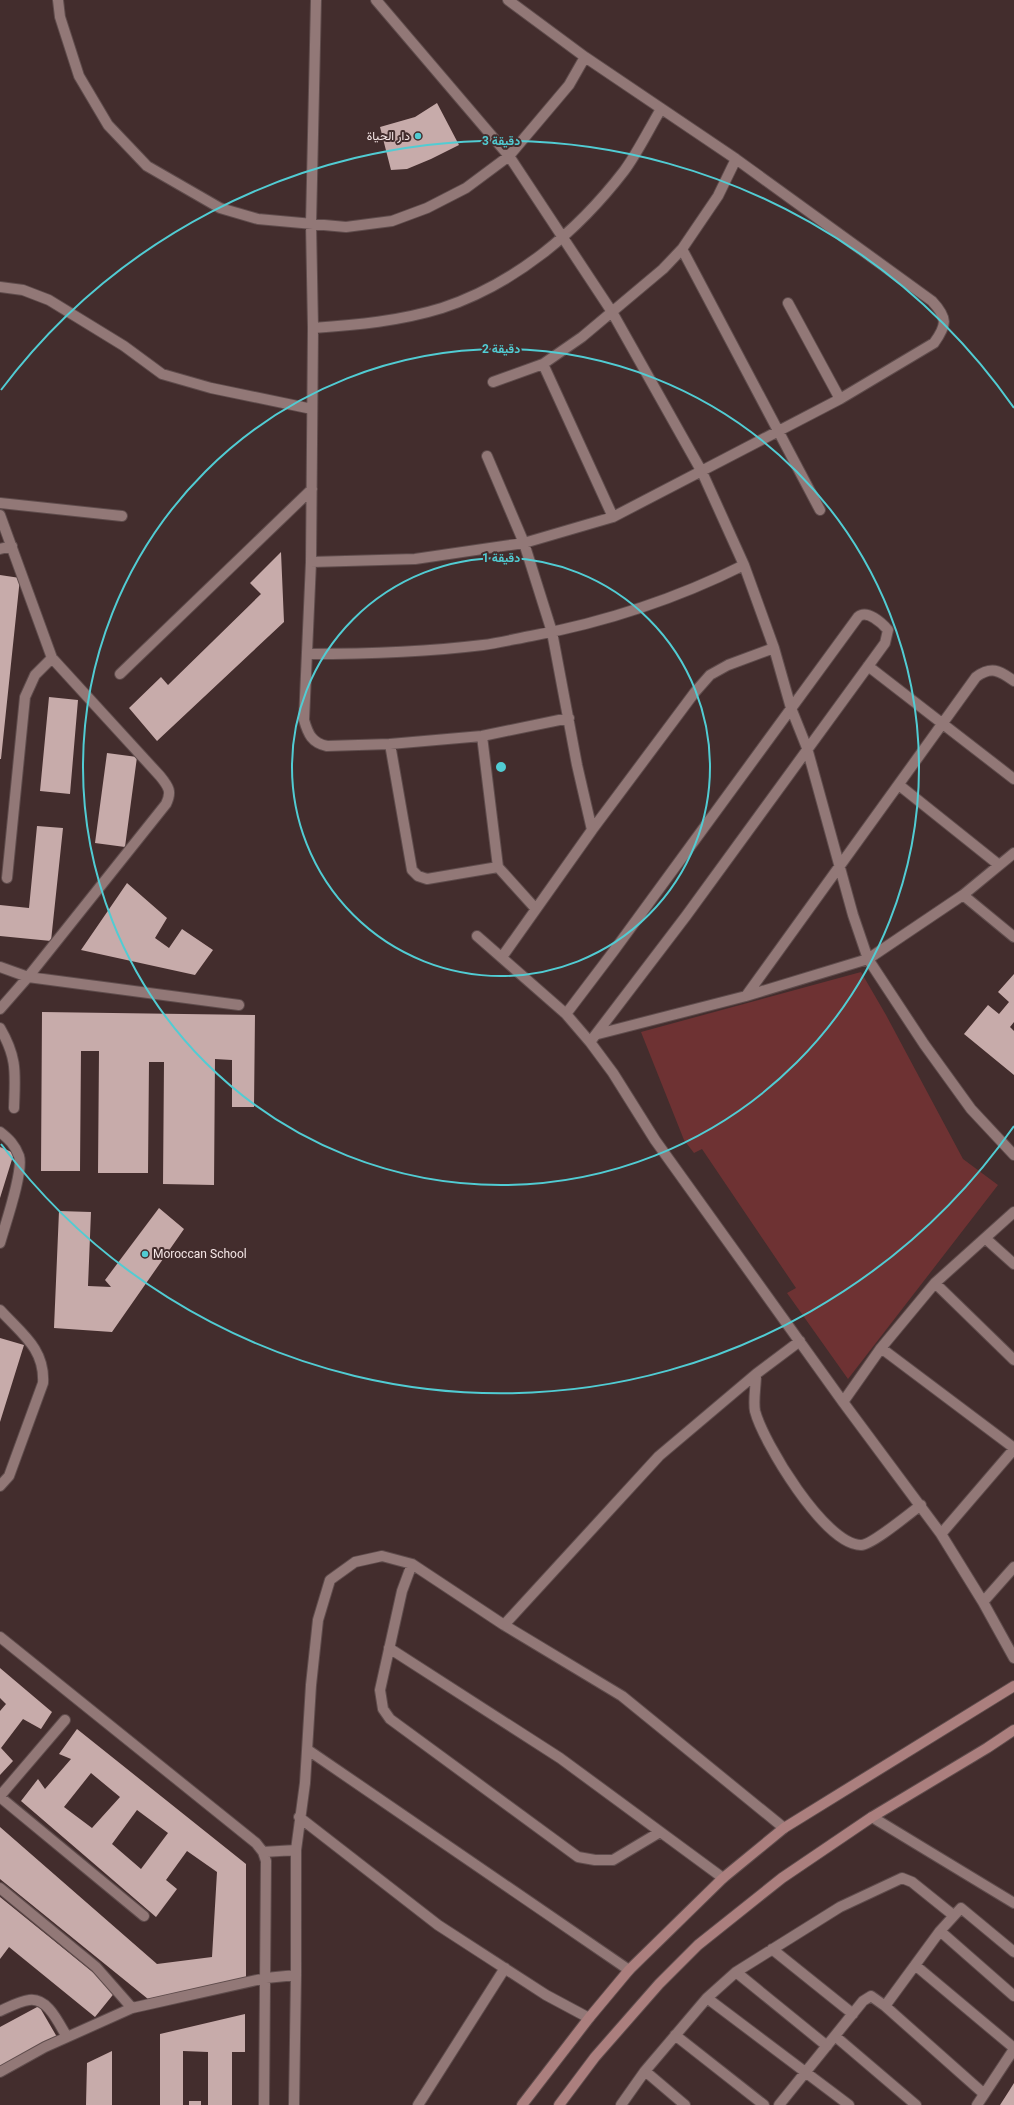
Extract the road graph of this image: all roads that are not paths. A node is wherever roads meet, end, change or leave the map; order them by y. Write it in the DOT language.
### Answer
graph roads {
  1 [pos="58,0"];
  2 [pos="316,0"];
  3 [pos="376,0"];
  4 [pos="508,0"];
  5 [pos="585,57"];
  6 [pos="661,109"];
  7 [pos="509,156"];
  8 [pos="736,159"];
  9 [pos="311,224"];
  10 [pos="563,238"];
  11 [pos="682,249"];
  12 [pos="0,287"];
  13 [pos="788,304"];
  14 [pos="612,312"];
  15 [pos="313,328"];
  16 [pos="542,364"];
  17 [pos="493,382"];
  18 [pos="840,399"];
  19 [pos="312,409"];
  20 [pos="778,431"];
  21 [pos="487,456"];
  22 [pos="702,472"];
  23 [pos="312,489"];
  24 [pos="0,504"];
  25 [pos="820,510"];
  26 [pos="0,515"];
  27 [pos="122,516"];
  28 [pos="613,517"];
  29 [pos="524,543"];
  30 [pos="12,546"];
  31 [pos="0,549"];
  32 [pos="311,562"];
  33 [pos="744,565"];
  34 [pos="552,632"];
  35 [pos="774,648"];
  36 [pos="308,654"];
  37 [pos="52,658"];
  38 [pos="868,666"];
  39 [pos="120,674"];
  40 [pos="1014,681"];
  41 [pos="791,708"];
  42 [pos="569,718"];
  43 [pos="942,725"];
  44 [pos="482,736"];
  45 [pos="390,744"];
  46 [pos="807,748"];
  47 [pos="1014,780"];
  48 [pos="899,785"];
  49 [pos="592,830"];
  50 [pos="1014,853"];
  51 [pos="840,865"];
  52 [pos="999,865"];
  53 [pos="498,867"];
  54 [pos="7,878"];
  55 [pos="963,894"];
  56 [pos="535,908"];
  57 [pos="477,936"];
  58 [pos="1014,937"];
  59 [pos="502,957"];
  60 [pos="868,959"];
  61 [pos="0,967"];
  62 [pos="28,977"];
  63 [pos="746,996"];
  64 [pos="239,1005"];
  65 [pos="0,1009"];
  66 [pos="566,1014"];
  67 [pos="0,1028"];
  68 [pos="598,1034"];
  69 [pos="590,1042"];
  70 [pos="14,1108"];
  71 [pos="0,1132"];
  72 [pos="1014,1155"];
  73 [pos="1014,1212"];
  74 [pos="985,1238"];
  75 [pos="0,1243"];
  76 [pos="1014,1264"];
  77 [pos="935,1283"];
  78 [pos="0,1310"];
  79 [pos="800,1341"];
  80 [pos="880,1348"];
  81 [pos="1014,1360"];
  82 [pos="756,1374"];
  83 [pos="843,1402"];
  84 [pos="1014,1448"];
  85 [pos="0,1486"];
  86 [pos="920,1505"];
  87 [pos="941,1534"];
  88 [pos="412,1564"];
  89 [pos="1014,1567"];
  90 [pos="983,1602"];
  91 [pos="504,1625"];
  92 [pos="0,1636"];
  93 [pos="388,1648"];
  94 [pos="1014,1658"];
  95 [pos="1014,1686"];
  96 [pos="65,1720"];
  97 [pos="1014,1730"];
  98 [pos="308,1750"];
  99 [pos="0,1796"];
  100 [pos="872,1816"];
  101 [pos="299,1817"];
  102 [pos="784,1828"];
  103 [pos="660,1832"];
  104 [pos="296,1850"];
  105 [pos="263,1852"];
  106 [pos="723,1878"];
  107 [pos="0,1888"];
  108 [pos="1014,1903"];
  109 [pos="953,1915"];
  110 [pos="144,1916"];
  111 [pos="940,1932"];
  112 [pos="772,1949"];
  113 [pos="1014,1952"];
  114 [pos="915,1966"];
  115 [pos="505,1968"];
  116 [pos="629,1970"];
  117 [pos="736,1972"];
  118 [pos="296,1975"];
  119 [pos="266,1978"];
  120 [pos="1014,1996"];
  121 [pos="707,1998"];
  122 [pos="885,2006"];
  123 [pos="132,2008"];
  124 [pos="0,2011"];
  125 [pos="853,2014"];
  126 [pos="589,2018"];
  127 [pos="675,2035"];
  128 [pos="835,2036"];
  129 [pos="67,2037"];
  130 [pos="827,2046"];
  131 [pos="1014,2049"];
  132 [pos="645,2071"];
  133 [pos="0,2072"];
  134 [pos="806,2072"];
  135 [pos="984,2093"];
  136 [pos="264,2105"];
  137 [pos="294,2105"];
  138 [pos="418,2105"];
  139 [pos="522,2105"];
  140 [pos="559,2105"];
  141 [pos="621,2105"];
  142 [pos="686,2105"];
  143 [pos="764,2105"];
  144 [pos="779,2105"];
  145 [pos="850,2105"];
  146 [pos="916,2105"];
  147 [pos="977,2105"];
  1 -- 9 [label="street"];
  2 -- 9 [label="street"];
  3 -- 7 [label="street"];
  4 -- 5 [label="street"];
  5 -- 6 [label="street"];
  5 -- 7 [label="street"];
  6 -- 8 [label="street"];
  6 -- 10 [label="street"];
  7 -- 9 [label="street"];
  7 -- 10 [label="street"];
  8 -- 11 [label="street"];
  8 -- 18 [label="street"];
  9 -- 15 [label="street"];
  10 -- 14 [label="street"];
  10 -- 15 [label="street"];
  11 -- 14 [label="street"];
  11 -- 20 [label="street"];
  12 -- 19 [label="street"];
  13 -- 18 [label="street"];
  14 -- 16 [label="street"];
  14 -- 22 [label="street"];
  15 -- 19 [label="street"];
  16 -- 17 [label="street"];
  16 -- 28 [label="street"];
  18 -- 20 [label="street"];
  19 -- 23 [label="street"];
  20 -- 22 [label="street"];
  20 -- 25 [label="street"];
  21 -- 29 [label="street"];
  22 -- 28 [label="street"];
  22 -- 33 [label="street"];
  23 -- 32 [label="street"];
  23 -- 39 [label="street"];
  24 -- 27 [label="street"];
  26 -- 30 [label="street"];
  28 -- 29 [label="street"];
  29 -- 32 [label="street"];
  29 -- 34 [label="street"];
  30 -- 31 [label="street"];
  30 -- 37 [label="street"];
  32 -- 36 [label="street"];
  33 -- 34 [label="street"];
  33 -- 35 [label="street"];
  34 -- 36 [label="street"];
  34 -- 42 [label="street"];
  35 -- 41 [label="street"];
  35 -- 49 [label="street"];
  36 -- 45 [label="street"];
  37 -- 54 [label="street"];
  37 -- 62 [label="street"];
  38 -- 41 [label="street"];
  38 -- 43 [label="street"];
  38 -- 46 [label="street"];
  40 -- 43 [label="street"];
  41 -- 46 [label="street"];
  41 -- 66 [label="street"];
  42 -- 44 [label="street"];
  42 -- 49 [label="street"];
  43 -- 47 [label="street"];
  43 -- 48 [label="street"];
  44 -- 45 [label="street"];
  44 -- 53 [label="street"];
  45 -- 53 [label="street"];
  46 -- 51 [label="street"];
  46 -- 68 [label="street"];
  48 -- 51 [label="street"];
  48 -- 52 [label="street"];
  49 -- 56 [label="street"];
  50 -- 52 [label="street"];
  51 -- 60 [label="street"];
  51 -- 63 [label="street"];
  52 -- 55 [label="street"];
  53 -- 56 [label="street"];
  55 -- 58 [label="street"];
  55 -- 60 [label="street"];
  56 -- 59 [label="street"];
  57 -- 59 [label="street"];
  59 -- 66 [label="street"];
  60 -- 63 [label="street"];
  60 -- 72 [label="street"];
  61 -- 62 [label="street"];
  62 -- 64 [label="street"];
  62 -- 65 [label="street"];
  63 -- 68 [label="street"];
  66 -- 69 [label="street"];
  67 -- 70 [label="street"];
  68 -- 69 [label="street"];
  69 -- 79 [label="street"];
  71 -- 75 [label="street"];
  73 -- 74 [label="street"];
  74 -- 76 [label="street"];
  74 -- 77 [label="street"];
  77 -- 80 [label="street"];
  77 -- 81 [label="street"];
  78 -- 85 [label="street"];
  79 -- 82 [label="street"];
  79 -- 83 [label="street"];
  80 -- 83 [label="street"];
  80 -- 84 [label="street"];
  82 -- 86 [label="street"];
  82 -- 91 [label="street"];
  83 -- 86 [label="street"];
  84 -- 87 [label="street"];
  86 -- 87 [label="street"];
  87 -- 90 [label="street"];
  88 -- 91 [label="street"];
  88 -- 93 [label="street"];
  88 -- 98 [label="street"];
  89 -- 90 [label="street"];
  90 -- 94 [label="street"];
  91 -- 102 [label="street"];
  92 -- 105 [label="street"];
  93 -- 103 [label="street"];
  93 -- 103 [label="street"];
  95 -- 102 [label="street"];
  96 -- 99 [label="street"];
  97 -- 100 [label="street"];
  98 -- 101 [label="street"];
  98 -- 116 [label="street"];
  99 -- 110 [label="street"];
  100 -- 108 [label="street"];
  100 -- 140 [label="street"];
  101 -- 104 [label="street"];
  101 -- 115 [label="street"];
  102 -- 106 [label="street"];
  103 -- 106 [label="street"];
  104 -- 105 [label="street"];
  104 -- 118 [label="street"];
  105 -- 119 [label="street"];
  106 -- 116 [label="street"];
  107 -- 123 [label="street"];
  109 -- 111 [label="street"];
  109 -- 112 [label="street"];
  109 -- 113 [label="street"];
  111 -- 114 [label="street"];
  111 -- 120 [label="street"];
  112 -- 117 [label="street"];
  112 -- 125 [label="street"];
  114 -- 122 [label="street"];
  114 -- 131 [label="street"];
  115 -- 126 [label="street"];
  115 -- 138 [label="street"];
  116 -- 126 [label="street"];
  117 -- 121 [label="street"];
  117 -- 130 [label="street"];
  118 -- 119 [label="street"];
  118 -- 137 [label="street"];
  119 -- 123 [label="street"];
  119 -- 136 [label="street"];
  121 -- 127 [label="street"];
  121 -- 134 [label="street"];
  122 -- 125 [label="street"];
  122 -- 135 [label="street"];
  123 -- 129 [label="street"];
  124 -- 129 [label="street"];
  125 -- 128 [label="street"];
  126 -- 139 [label="street"];
  127 -- 132 [label="street"];
  127 -- 143 [label="street"];
  128 -- 130 [label="street"];
  128 -- 146 [label="street"];
  129 -- 133 [label="street"];
  130 -- 134 [label="street"];
  131 -- 135 [label="street"];
  132 -- 141 [label="street"];
  132 -- 142 [label="street"];
  134 -- 144 [label="street"];
  134 -- 145 [label="street"];
  135 -- 147 [label="street"];
}
